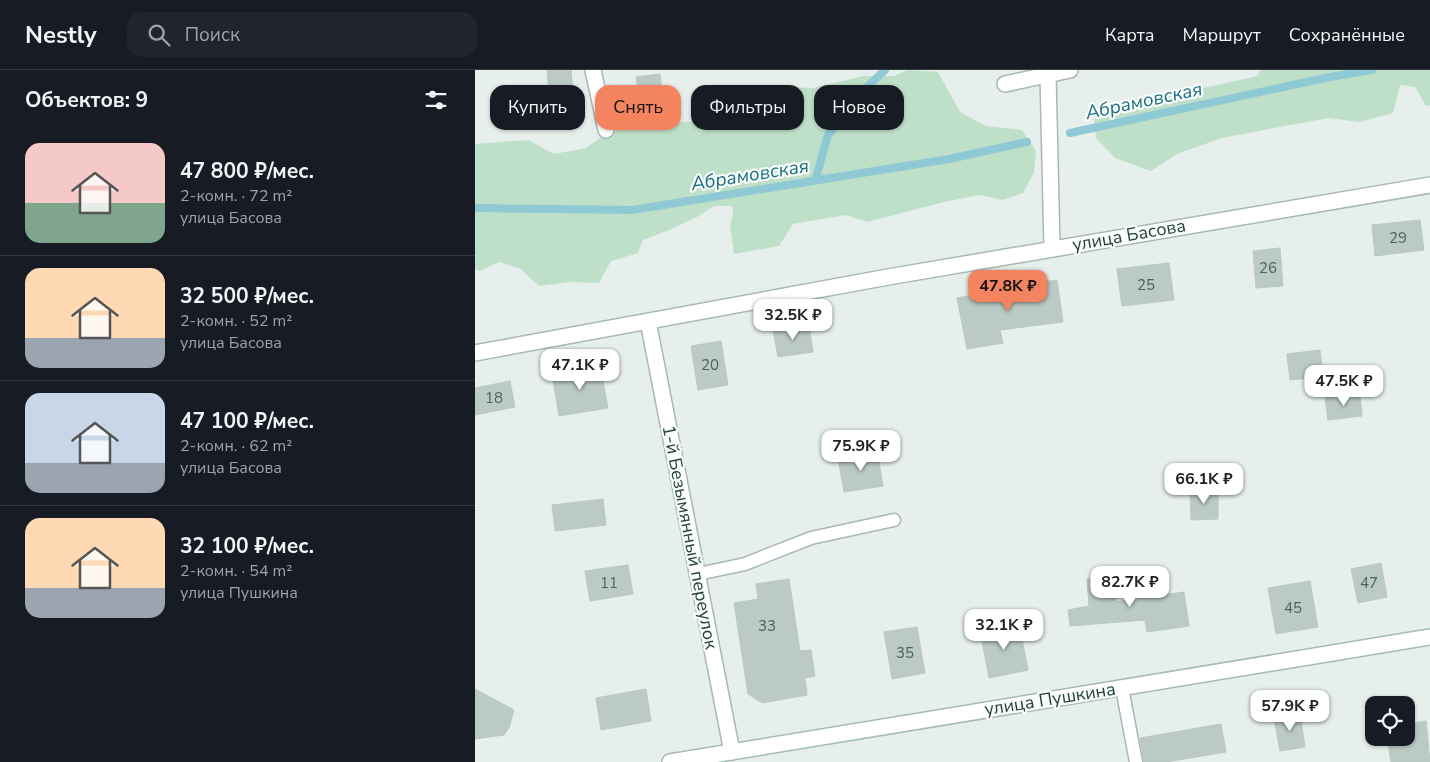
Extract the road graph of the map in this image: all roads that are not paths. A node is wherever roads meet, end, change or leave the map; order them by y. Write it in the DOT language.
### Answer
graph roads {
  1 [pos="593,70"];
  2 [pos="1070,70"];
  3 [pos="1048,75"];
  4 [pos="1005,84"];
  5 [pos="596,85"];
  6 [pos="1430,185"];
  7 [pos="1053,248"];
  8 [pos="648,321"];
  9 [pos="475,353"];
  10 [pos="894,520"];
  11 [pos="698,574"];
  12 [pos="1430,637"];
  13 [pos="1121,688"];
  14 [pos="732,752"];
  15 [pos="709,759"];
  16 [pos="670,762"];
  17 [pos="1136,762"];
  1 -- 5 [label="street"];
  2 -- 3 [label="street"];
  3 -- 4 [label="street"];
  3 -- 7 [label="street"];
  6 -- 7 [label="street, улица Басова"];
  7 -- 8 [label="street, улица Басова"];
  8 -- 9 [label="street, улица Басова"];
  8 -- 11 [label="street, 1-й Безымянный переулок"];
  10 -- 11 [label="lane"];
  11 -- 14 [label="street, 1-й Безымянный переулок"];
  12 -- 13 [label="street, улица Пушкина"];
  13 -- 14 [label="street, улица Пушкина"];
  13 -- 17 [label="lane"];
  14 -- 15 [label="street, улица Пушкина"];
  15 -- 16 [label="street, улица Пушкина"];
}
